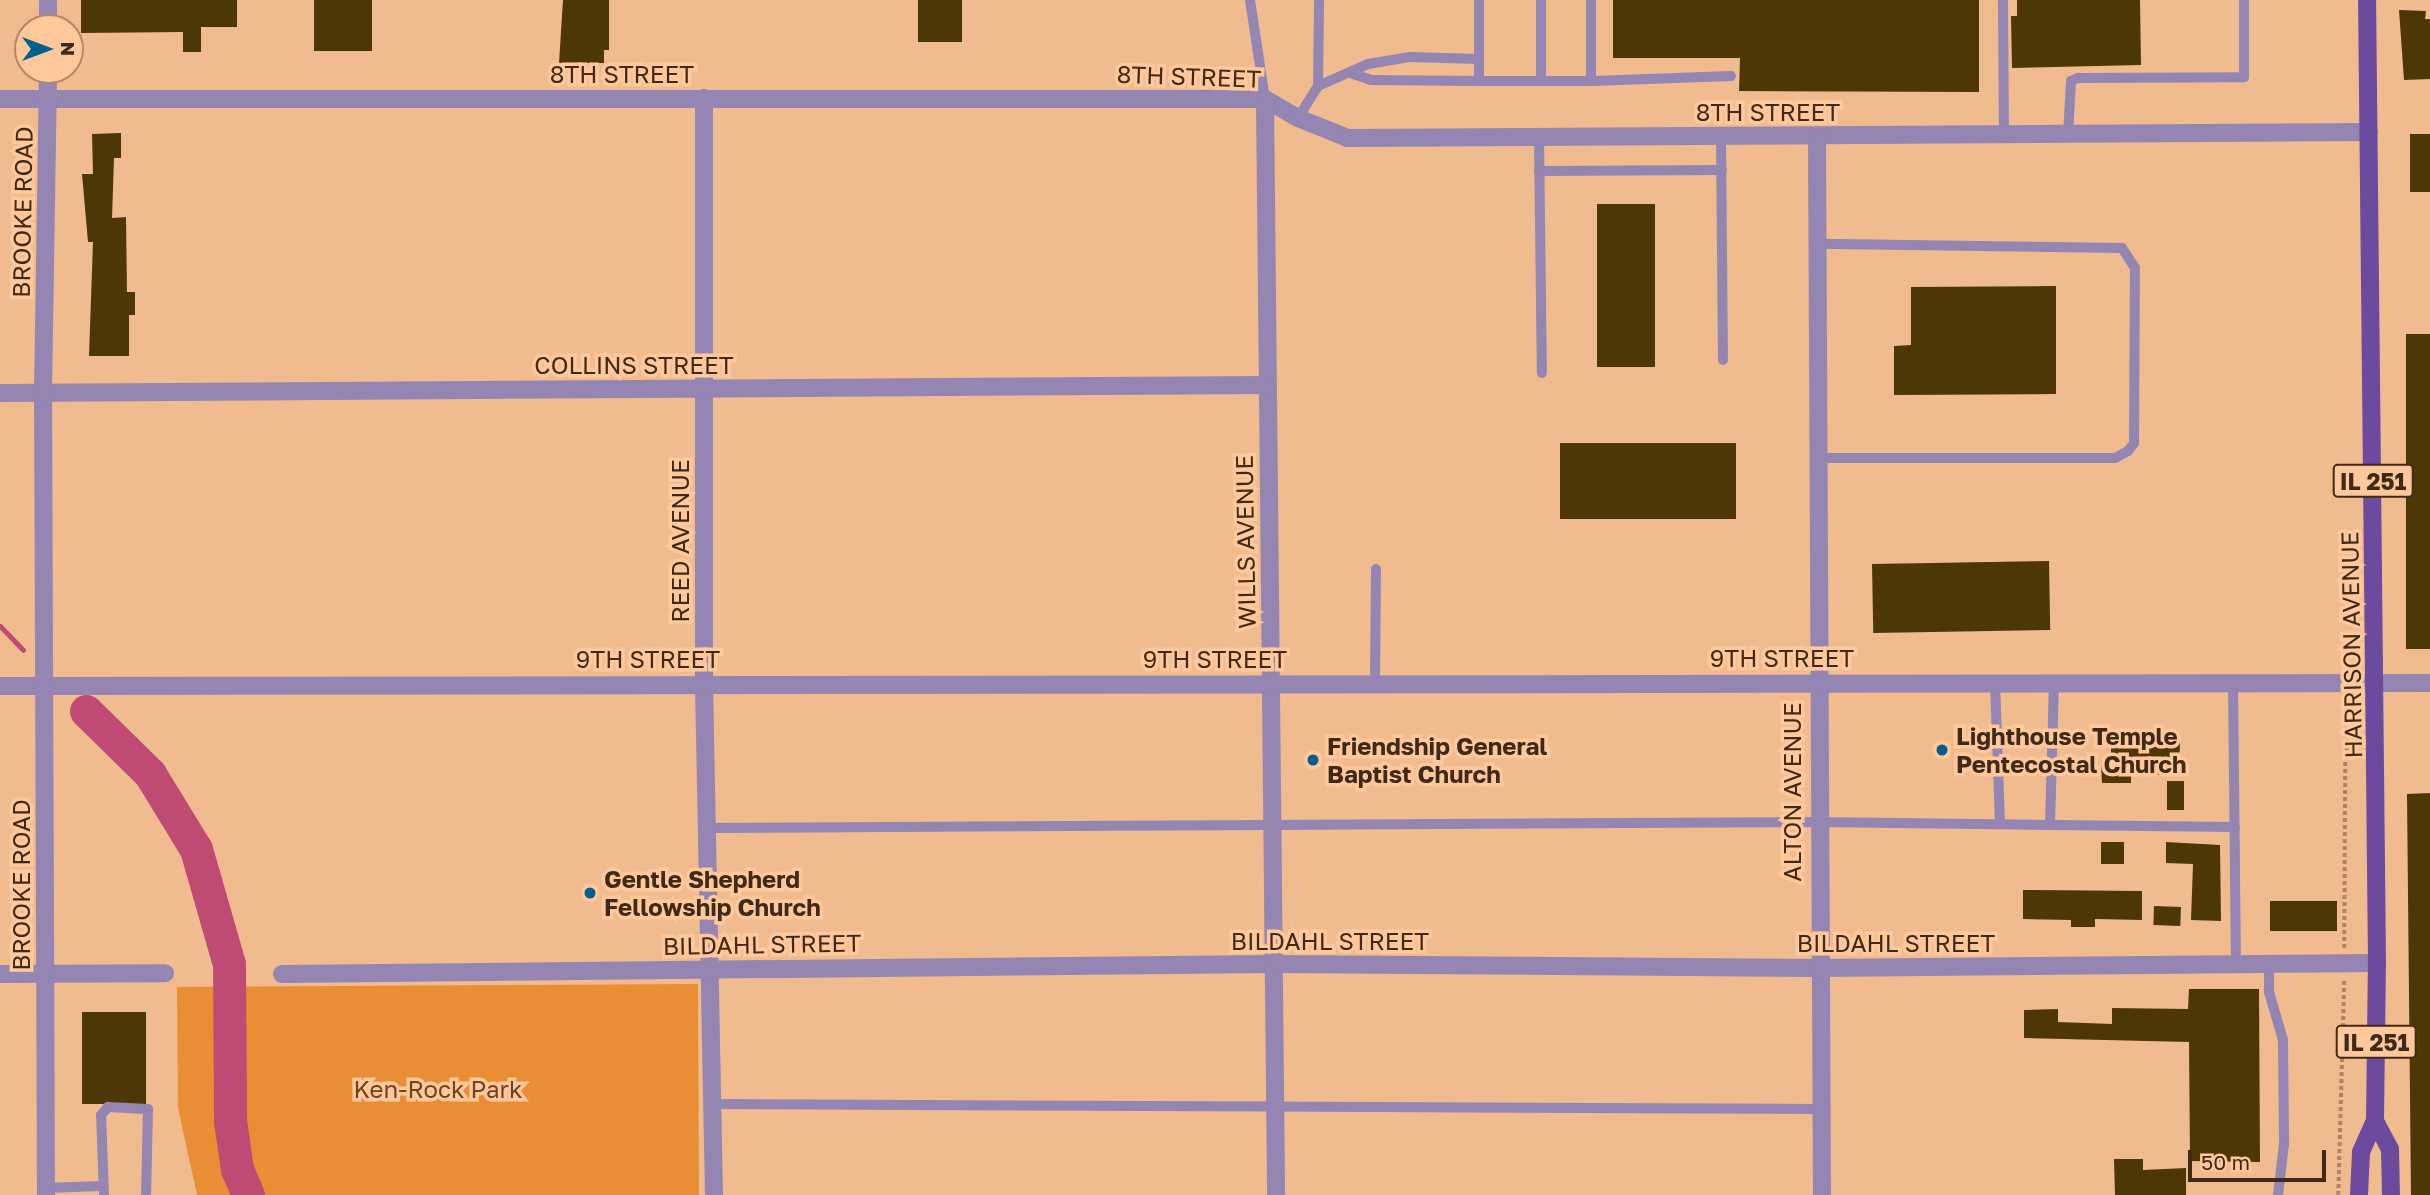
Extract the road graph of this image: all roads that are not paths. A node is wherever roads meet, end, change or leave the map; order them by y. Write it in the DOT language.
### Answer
graph roads {
  1 [pos="1250,0"];
  2 [pos="1319,0"];
  3 [pos="1479,0"];
  4 [pos="1541,0"];
  5 [pos="1591,0"];
  6 [pos="2003,0"];
  7 [pos="2245,0"];
  8 [pos="2367,0"];
  9 [pos="1479,59"];
  10 [pos="1353,74"];
  11 [pos="1731,76"];
  12 [pos="1479,81"];
  13 [pos="1541,81"];
  14 [pos="1591,81"];
  15 [pos="48,84"];
  16 [pos="1318,86"];
  17 [pos="704,98"];
  18 [pos="0,99"];
  19 [pos="48,99"];
  20 [pos="1265,99"];
  21 [pos="1298,118"];
  22 [pos="2369,132"];
  23 [pos="2004,135"];
  24 [pos="2068,135"];
  25 [pos="1817,136"];
  26 [pos="1721,137"];
  27 [pos="1539,138"];
  28 [pos="1722,170"];
  29 [pos="1539,171"];
  30 [pos="1817,244"];
  31 [pos="1723,360"];
  32 [pos="1542,373"];
  33 [pos="1268,386"];
  34 [pos="706,389"];
  35 [pos="0,393"];
  36 [pos="43,393"];
  37 [pos="1816,458"];
  38 [pos="1376,569"];
  39 [pos="1995,682"];
  40 [pos="2054,682"];
  41 [pos="2233,682"];
  42 [pos="2376,682"];
  43 [pos="2430,682"];
  44 [pos="1271,683"];
  45 [pos="1375,683"];
  46 [pos="1816,683"];
  47 [pos="704,684"];
  48 [pos="44,685"];
  49 [pos="0,686"];
  50 [pos="1817,822"];
  51 [pos="2000,824"];
  52 [pos="1272,825"];
  53 [pos="2050,825"];
  54 [pos="2235,827"];
  55 [pos="706,828"];
  56 [pos="2377,963"];
  57 [pos="1273,964"];
  58 [pos="2236,964"];
  59 [pos="2269,964"];
  60 [pos="1818,968"];
  61 [pos="709,969"];
  62 [pos="165,973"];
  63 [pos="0,974"];
  64 [pos="45,974"];
  65 [pos="282,974"];
  66 [pos="712,1104"];
  67 [pos="1275,1106"];
  68 [pos="1820,1109"];
  69 [pos="2375,1121"];
  70 [pos="46,1191"];
  71 [pos="102,1191"];
  72 [pos="146,1195"];
  73 [pos="714,1195"];
  74 [pos="1276,1195"];
  75 [pos="1822,1195"];
  76 [pos="2278,1195"];
  77 [pos="2360,1195"];
  78 [pos="2391,1195"];
  1 -- 20 [label="lane"];
  2 -- 16 [label="lane"];
  3 -- 9 [label="lane"];
  4 -- 13 [label="lane"];
  5 -- 14 [label="lane"];
  6 -- 23 [label="lane"];
  7 -- 24 [label="lane"];
  8 -- 22 [label="main road, HARRISON AVENUE / IL 251"];
  9 -- 10 [label="lane"];
  9 -- 12 [label="lane"];
  10 -- 12 [label="lane"];
  10 -- 16 [label="lane"];
  11 -- 14 [label="lane"];
  12 -- 13 [label="lane"];
  13 -- 14 [label="lane"];
  15 -- 19 [label="street, BROOKE ROAD"];
  16 -- 21 [label="lane"];
  17 -- 19 [label="street, 8TH STREET"];
  17 -- 20 [label="street, 8TH STREET"];
  17 -- 34 [label="street, REED AVENUE"];
  18 -- 19 [label="street, 8TH STREET"];
  19 -- 36 [label="street, BROOKE ROAD"];
  20 -- 21 [label="street, 8TH STREET"];
  20 -- 33 [label="street, WILLS AVENUE"];
  21 -- 27 [label="street, 8TH STREET"];
  22 -- 24 [label="street, 8TH STREET"];
  22 -- 42 [label="main road, HARRISON AVENUE / IL 251"];
  23 -- 24 [label="street, 8TH STREET"];
  23 -- 25 [label="street, 8TH STREET"];
  25 -- 26 [label="street, 8TH STREET"];
  25 -- 30 [label="street, ALTON AVENUE"];
  26 -- 27 [label="street, 8TH STREET"];
  26 -- 28 [label="lane"];
  27 -- 29 [label="lane"];
  28 -- 29 [label="lane"];
  28 -- 31 [label="lane"];
  29 -- 32 [label="lane"];
  30 -- 37 [label="street, ALTON AVENUE"];
  30 -- 37 [label="lane"];
  33 -- 34 [label="street, COLLINS STREET"];
  33 -- 44 [label="street, WILLS AVENUE"];
  34 -- 36 [label="street, COLLINS STREET"];
  34 -- 47 [label="street, REED AVENUE"];
  35 -- 36 [label="street, COLLINS STREET"];
  36 -- 48 [label="street, BROOKE ROAD"];
  37 -- 46 [label="street, ALTON AVENUE"];
  38 -- 45 [label="lane"];
  39 -- 40 [label="street, 9TH STREET"];
  39 -- 46 [label="street, 9TH STREET"];
  39 -- 51 [label="lane"];
  40 -- 41 [label="street, 9TH STREET"];
  40 -- 53 [label="lane"];
  41 -- 42 [label="street, 9TH STREET"];
  41 -- 54 [label="lane"];
  42 -- 43 [label="street, 9TH STREET"];
  42 -- 56 [label="main road, HARRISON AVENUE / IL 251"];
  44 -- 45 [label="street, 9TH STREET"];
  44 -- 47 [label="street, 9TH STREET"];
  44 -- 52 [label="street, WILLS AVENUE"];
  45 -- 46 [label="street, 9TH STREET"];
  46 -- 50 [label="street, ALTON AVENUE"];
  47 -- 48 [label="street, 9TH STREET"];
  47 -- 55 [label="street, REED AVENUE"];
  48 -- 49 [label="street, 9TH STREET"];
  48 -- 64 [label="street, BROOKE ROAD"];
  50 -- 51 [label="lane"];
  50 -- 52 [label="lane"];
  50 -- 60 [label="street, ALTON AVENUE"];
  51 -- 53 [label="lane"];
  52 -- 55 [label="lane"];
  52 -- 57 [label="street, WILLS AVENUE"];
  53 -- 54 [label="lane"];
  54 -- 58 [label="lane"];
  55 -- 61 [label="street, REED AVENUE"];
  56 -- 59 [label="street, BILDAHL STREET"];
  56 -- 69 [label="main road, HARRISON AVENUE / IL 251"];
  57 -- 60 [label="street, BILDAHL STREET"];
  57 -- 61 [label="street, BILDAHL STREET"];
  57 -- 67 [label="street, WILLS AVENUE"];
  58 -- 59 [label="street, BILDAHL STREET"];
  58 -- 60 [label="street, BILDAHL STREET"];
  59 -- 76 [label="lane"];
  60 -- 68 [label="street, ALTON AVENUE"];
  61 -- 65 [label="street, BILDAHL STREET"];
  61 -- 66 [label="street, REED AVENUE"];
  62 -- 64 [label="street"];
  63 -- 64 [label="street"];
  64 -- 70 [label="street, BROOKE ROAD"];
  66 -- 67 [label="lane"];
  66 -- 73 [label="street, REED AVENUE"];
  67 -- 68 [label="lane"];
  67 -- 74 [label="street, WILLS AVENUE"];
  68 -- 75 [label="street, ALTON AVENUE"];
  69 -- 77 [label="main road, HARRISON AVENUE / IL 251"];
  69 -- 78 [label="main road, HARRISON AVENUE / IL 251"];
  70 -- 71 [label="lane"];
  71 -- 72 [label="lane"];
}
